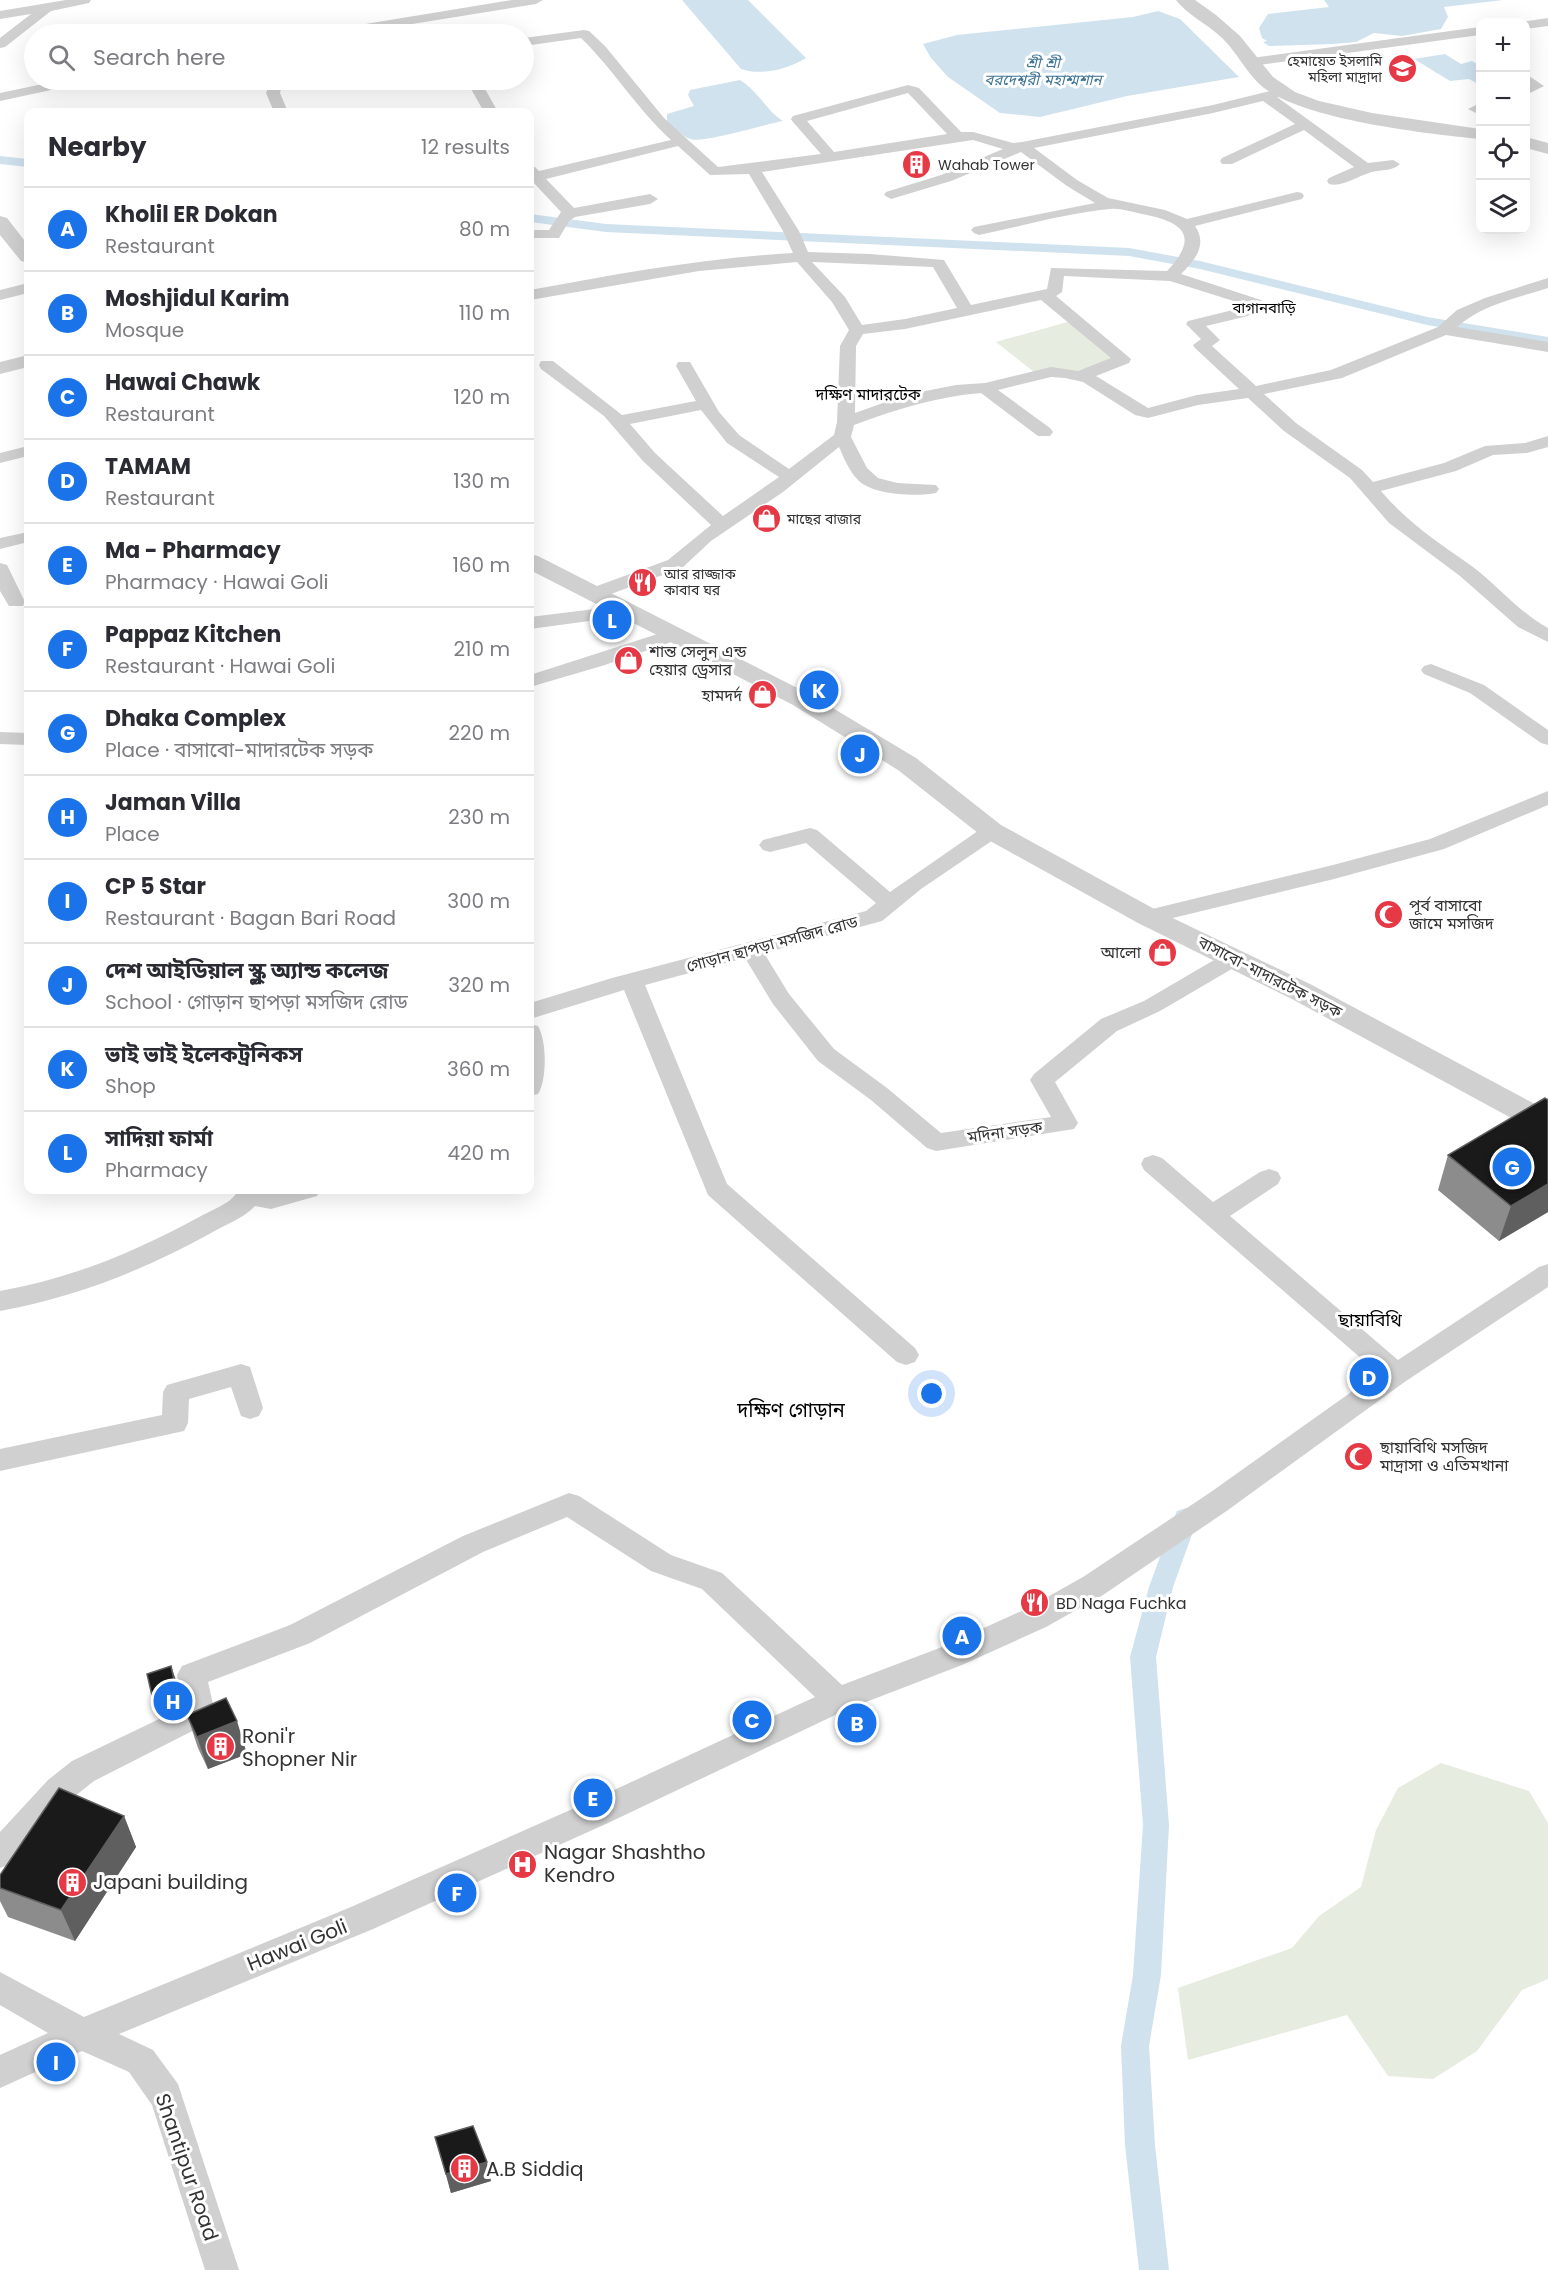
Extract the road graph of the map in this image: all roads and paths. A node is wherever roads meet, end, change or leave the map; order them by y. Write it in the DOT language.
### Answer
graph roads {
  1 [pos="84,0"];
  2 [pos="536,0"];
  3 [pos="1184,0"];
  4 [pos="495,3"];
  5 [pos="52,4"];
  6 [pos="0,15"];
  7 [pos="1548,22"];
  8 [pos="26,24"];
  9 [pos="383,24"];
  10 [pos="1530,24"];
  11 [pos="24,26"];
  12 [pos="1476,32"];
  13 [pos="1456,34"];
  14 [pos="534,41"];
  15 [pos="0,44"];
  16 [pos="1473,46"];
  17 [pos="1251,62"];
  18 [pos="1530,81"];
  19 [pos="1530,89"];
  20 [pos="33,90"];
  21 [pos="273,90"];
  22 [pos="478,90"];
  23 [pos="1274,94"];
  24 [pos="0,97"];
  25 [pos="279,108"];
  26 [pos="487,108"];
  27 [pos="1304,125"];
  28 [pos="1476,133"];
  29 [pos="957,137"];
  30 [pos="683,141"];
  31 [pos="1530,143"];
  32 [pos="1022,146"];
  33 [pos="1548,149"];
  34 [pos="831,157"];
  35 [pos="1227,161"];
  36 [pos="1393,164"];
  37 [pos="1365,168"];
  38 [pos="753,169"];
  39 [pos="534,175"];
  40 [pos="534,178"];
  41 [pos="1334,181"];
  42 [pos="891,195"];
  43 [pos="1297,196"];
  44 [pos="650,199"];
  45 [pos="1112,204"];
  46 [pos="563,219"];
  47 [pos="0,222"];
  48 [pos="1185,224"];
  49 [pos="979,230"];
  50 [pos="534,234"];
  51 [pos="796,243"];
  52 [pos="24,252"];
  53 [pos="1180,265"];
  54 [pos="1548,283"];
  55 [pos="24,289"];
  56 [pos="534,294"];
  57 [pos="1044,294"];
  58 [pos="0,295"];
  59 [pos="967,312"];
  60 [pos="1449,326"];
  61 [pos="857,330"];
  62 [pos="1548,347"];
  63 [pos="24,362"];
  64 [pos="547,365"];
  65 [pos="684,366"];
  66 [pos="0,368"];
  67 [pos="1080,376"];
  68 [pos="985,387"];
  69 [pos="1252,392"];
  70 [pos="707,404"];
  71 [pos="618,421"];
  72 [pos="844,429"];
  73 [pos="1044,432"];
  74 [pos="1548,441"];
  75 [pos="24,452"];
  76 [pos="0,458"];
  77 [pos="790,477"];
  78 [pos="930,489"];
  79 [pos="1369,489"];
  80 [pos="723,526"];
  81 [pos="24,538"];
  82 [pos="0,543"];
  83 [pos="534,563"];
  84 [pos="0,569"];
  85 [pos="593,594"];
  86 [pos="16,602"];
  87 [pos="627,611"];
  88 [pos="534,623"];
  89 [pos="673,634"];
  90 [pos="1548,636"];
  91 [pos="1431,670"];
  92 [pos="534,680"];
  93 [pos="0,738"];
  94 [pos="24,739"];
  95 [pos="1548,739"];
  96 [pos="1548,797"];
  97 [pos="992,831"];
  98 [pos="770,845"];
  99 [pos="890,903"];
  100 [pos="1148,917"];
  101 [pos="751,950"];
  102 [pos="1234,958"];
  103 [pos="632,981"];
  104 [pos="534,1010"];
  105 [pos="1548,1124"];
  106 [pos="1153,1164"];
  107 [pos="1269,1178"];
  108 [pos="249,1194"];
  109 [pos="253,1194"];
  110 [pos="294,1194"];
  111 [pos="1212,1215"];
  112 [pos="1548,1274"];
  113 [pos="0,1300"];
  114 [pos="906,1355"];
  115 [pos="1397,1374"];
  116 [pos="250,1408"];
  117 [pos="0,1460"];
  118 [pos="838,1700"];
  119 [pos="0,1854"];
  120 [pos="0,1988"];
  121 [pos="82,2034"];
  122 [pos="0,2072"];
  123 [pos="222,2270"];
  1 -- 5 [label="street"];
  2 -- 4 [label="street"];
  3 -- 17 [label="street"];
  4 -- 9 [label="street"];
  5 -- 6 [label="street"];
  5 -- 8 [label="street"];
  7 -- 10 [label="street"];
  11 -- 15 [label="street"];
  12 -- 13 [label="street"];
  13 -- 16 [label="street"];
  13 -- 17 [label="street"];
  14 -- 30 [label="street"];
  17 -- 23 [label="street"];
  18 -- 19 [label="street"];
  20 -- 24 [label="street"];
  21 -- 25 [label="street"];
  22 -- 26 [label="street"];
  23 -- 27 [label="street"];
  23 -- 28 [label="street"];
  23 -- 32 [label="street"];
  27 -- 35 [label="street"];
  27 -- 37 [label="street"];
  29 -- 32 [label="street"];
  29 -- 34 [label="street"];
  29 -- 34 [label="street"];
  30 -- 38 [label="street"];
  30 -- 39 [label="street"];
  31 -- 33 [label="street"];
  32 -- 42 [label="street"];
  32 -- 45 [label="street"];
  34 -- 38 [label="street"];
  36 -- 37 [label="street"];
  37 -- 41 [label="street"];
  38 -- 51 [label="street"];
  40 -- 46 [label="street"];
  43 -- 48 [label="street"];
  44 -- 46 [label="street"];
  45 -- 48 [label="street"];
  45 -- 49 [label="street"];
  46 -- 50 [label="street"];
  47 -- 52 [label="street"];
  48 -- 53 [label="street"];
  51 -- 56 [label="street"];
  51 -- 59 [label="street"];
  51 -- 61 [label="street"];
  53 -- 57 [label="street"];
  53 -- 69 [label="street"];
  54 -- 60 [label="street"];
  55 -- 58 [label="street"];
  57 -- 59 [label="street"];
  57 -- 67 [label="street"];
  59 -- 61 [label="street"];
  60 -- 62 [label="street"];
  60 -- 69 [label="street"];
  61 -- 72 [label="street"];
  63 -- 66 [label="street"];
  64 -- 71 [label="street"];
  65 -- 70 [label="street"];
  67 -- 68 [label="street"];
  67 -- 69 [label="street"];
  68 -- 72 [label="street"];
  68 -- 73 [label="street"];
  69 -- 79 [label="street"];
  70 -- 71 [label="street"];
  70 -- 77 [label="street"];
  71 -- 80 [label="street"];
  72 -- 77 [label="street"];
  72 -- 78 [label="street"];
  74 -- 79 [label="street"];
  75 -- 76 [label="street"];
  77 -- 80 [label="street"];
  79 -- 90 [label="street"];
  80 -- 85 [label="street"];
  81 -- 82 [label="street"];
  83 -- 85 [label="street, বাসাবো-মাদারটেক সড়ক"];
  84 -- 86 [label="street"];
  85 -- 87 [label="street, বাসাবো-মাদারটেক সড়ক"];
  87 -- 88 [label="street"];
  87 -- 89 [label="street, বাসাবো-মাদারটেক সড়ক"];
  89 -- 92 [label="street"];
  89 -- 97 [label="street, বাসাবো-মাদারটেক সড়ক"];
  91 -- 95 [label="street"];
  93 -- 94 [label="street"];
  96 -- 100 [label="street"];
  97 -- 99 [label="street, গোড়ান ছাপড়া মসজিদ রোড"];
  97 -- 100 [label="street, বাসাবো-মাদারটেক সড়ক"];
  98 -- 99 [label="street"];
  99 -- 101 [label="street, গোড়ান ছাপড়া মসজিদ রোড"];
  100 -- 102 [label="street, বাসাবো-মাদারটেক সড়ক"];
  101 -- 102 [label="street, মদিনা সড়ক"];
  101 -- 103 [label="street, গোড়ান ছাপড়া মসজিদ রোড"];
  102 -- 105 [label="street, বাসাবো-মাদারটেক সড়ক"];
  103 -- 104 [label="street, গোড়ান ছাপড়া মসজিদ রোড"];
  103 -- 114 [label="street"];
  106 -- 111 [label="street"];
  107 -- 111 [label="street"];
  108 -- 113 [label="street"];
  109 -- 110 [label="street"];
  111 -- 115 [label="street"];
  112 -- 115 [label="street, Hawai Goli"];
  115 -- 118 [label="street, Hawai Goli"];
  116 -- 117 [label="street"];
  118 -- 119 [label="street"];
  118 -- 121 [label="street, Hawai Goli"];
  120 -- 121 [label="street, Shantipur Road"];
  121 -- 122 [label="street, Hawai Goli"];
  121 -- 123 [label="street, Shantipur Road"];
}
